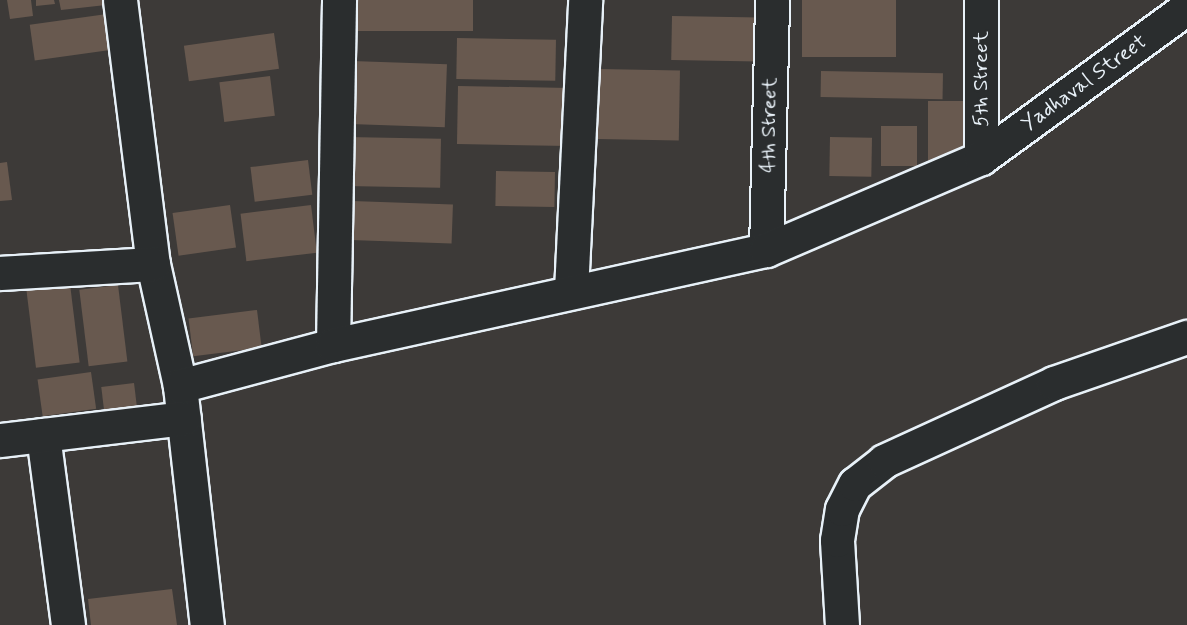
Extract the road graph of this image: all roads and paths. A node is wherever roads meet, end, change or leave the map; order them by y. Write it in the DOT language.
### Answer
graph roads {
  1 [pos="120,0"];
  2 [pos="339,0"];
  3 [pos="585,0"];
  4 [pos="772,0"];
  5 [pos="981,0"];
  6 [pos="1187,8"];
  7 [pos="981,158"];
  8 [pos="766,250"];
  9 [pos="153,264"];
  10 [pos="0,273"];
  11 [pos="571,291"];
  12 [pos="1187,337"];
  13 [pos="333,345"];
  14 [pos="182,402"];
  15 [pos="43,435"];
  16 [pos="0,440"];
  17 [pos="68,625"];
  18 [pos="207,625"];
  19 [pos="842,625"];
  1 -- 9 [label="street"];
  2 -- 13 [label="street"];
  3 -- 11 [label="street"];
  4 -- 8 [label="street, 4th Street"];
  5 -- 7 [label="street, 5th Street"];
  6 -- 7 [label="street, Yadhaval Street"];
  7 -- 8 [label="street, Yadhaval Street"];
  8 -- 11 [label="street, Yadhaval Street"];
  9 -- 10 [label="street"];
  9 -- 14 [label="street"];
  11 -- 13 [label="street, Yadhaval Street"];
  12 -- 19 [label="street"];
  13 -- 14 [label="street, Yadhaval Street"];
  14 -- 15 [label="street, Yadhaval Street"];
  14 -- 18 [label="street"];
  15 -- 16 [label="street, Yadhaval Street"];
  15 -- 17 [label="street"];
}
